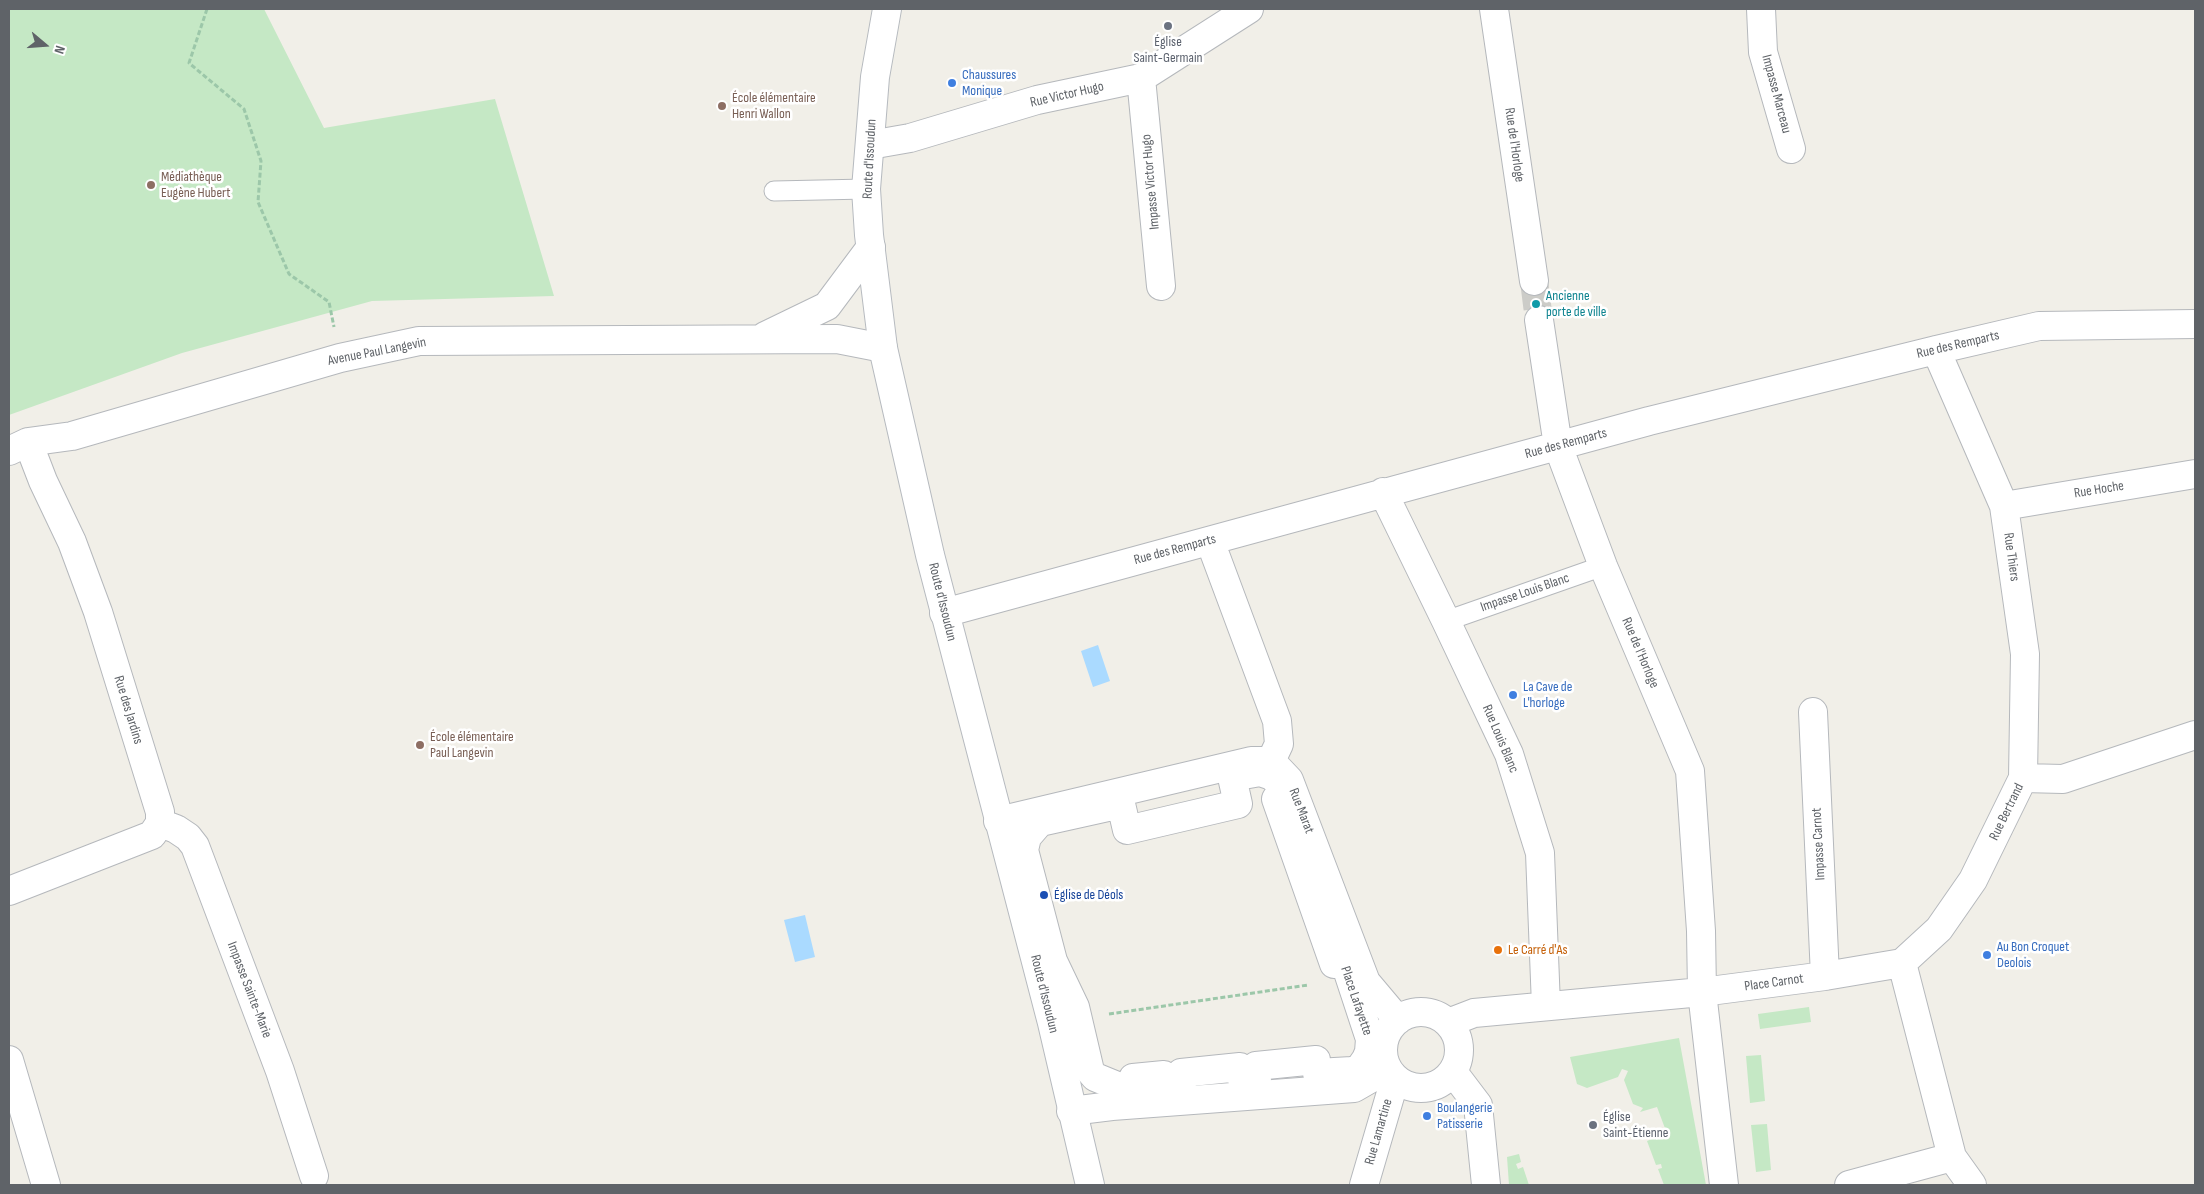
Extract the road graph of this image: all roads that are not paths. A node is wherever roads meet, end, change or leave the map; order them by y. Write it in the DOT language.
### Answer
graph roads {
  1 [pos="887,9"];
  2 [pos="1249,9"];
  3 [pos="1494,9"];
  4 [pos="1761,9"];
  5 [pos="1141,78"];
  6 [pos="870,145"];
  7 [pos="1791,149"];
  8 [pos="866,189"];
  9 [pos="774,191"];
  10 [pos="871,247"];
  11 [pos="1534,281"];
  12 [pos="1161,286"];
  13 [pos="1539,320"];
  14 [pos="2195,324"];
  15 [pos="759,339"];
  16 [pos="883,348"];
  17 [pos="1936,350"];
  18 [pos="1558,446"];
  19 [pos="18,447"];
  20 [pos="2195,474"];
  21 [pos="1383,492"];
  22 [pos="2004,506"];
  23 [pos="1210,541"];
  24 [pos="1603,566"];
  25 [pos="944,613"];
  26 [pos="1446,621"];
  27 [pos="1813,712"];
  28 [pos="2195,735"];
  29 [pos="1271,761"];
  30 [pos="2023,778"];
  31 [pos="998,821"];
  32 [pos="160,823"];
  33 [pos="9,891"];
  34 [pos="1902,963"];
  35 [pos="1825,976"];
  36 [pos="1350,978"];
  37 [pos="1702,992"];
  38 [pos="1546,1006"];
  39 [pos="1398,1020"];
  40 [pos="1448,1022"];
  41 [pos="9,1060"];
  42 [pos="1453,1072"];
  43 [pos="1391,1074"];
  44 [pos="1071,1111"];
  45 [pos="1952,1157"];
  46 [pos="314,1176"];
  47 [pos="46,1185"];
  48 [pos="1090,1185"];
  49 [pos="1364,1185"];
  50 [pos="1486,1185"];
  51 [pos="1724,1185"];
  52 [pos="1849,1185"];
  53 [pos="1972,1185"];
  1 -- 6 [label="street, Route d'Issoudun"];
  2 -- 5 [label="street, Rue Victor Hugo"];
  3 -- 11 [label="street, Rue de l'Horloge"];
  4 -- 7 [label="street, Impasse Marceau"];
  5 -- 6 [label="street, Rue Victor Hugo"];
  5 -- 12 [label="street, Impasse Victor Hugo"];
  6 -- 8 [label="street, Route d'Issoudun"];
  8 -- 9 [label="lane"];
  8 -- 10 [label="street, Route d'Issoudun"];
  10 -- 15 [label="street, Avenue Paul Langevin"];
  10 -- 16 [label="street, Route d'Issoudun"];
  13 -- 18 [label="street, Rue de l'Horloge"];
  14 -- 17 [label="street, Rue des Remparts"];
  15 -- 16 [label="street, Avenue Paul Langevin"];
  15 -- 19 [label="street, Avenue Paul Langevin"];
  16 -- 25 [label="street, Route d'Issoudun"];
  17 -- 18 [label="street, Rue des Remparts"];
  17 -- 22 [label="street, Rue Thiers"];
  18 -- 21 [label="street, Rue des Remparts"];
  18 -- 24 [label="street, Rue de l'Horloge"];
  19 -- 32 [label="street, Rue des Jardins"];
  20 -- 22 [label="street, Rue Hoche"];
  21 -- 23 [label="street, Rue des Remparts"];
  21 -- 26 [label="street, Rue Louis Blanc"];
  22 -- 30 [label="street, Rue Thiers"];
  23 -- 25 [label="street, Rue des Remparts"];
  23 -- 29 [label="street"];
  24 -- 26 [label="lane, Impasse Louis Blanc"];
  24 -- 37 [label="street, Rue de l'Horloge"];
  25 -- 31 [label="street, Route d'Issoudun"];
  26 -- 38 [label="street, Rue Louis Blanc"];
  27 -- 35 [label="street, Impasse Carnot"];
  28 -- 30 [label="street, Rue Bertrand"];
  29 -- 31 [label="street"];
  29 -- 39 [label="street, Rue Marat"];
  30 -- 34 [label="street, Rue Bertrand"];
  31 -- 44 [label="street, Route d'Issoudun"];
  32 -- 33 [label="street"];
  32 -- 46 [label="street, Impasse Sainte-Marie"];
  34 -- 35 [label="street, Place Carnot"];
  34 -- 45 [label="street"];
  35 -- 37 [label="street, Place Carnot"];
  36 -- 36 [label="street, Place Lafayette"];
  37 -- 38 [label="street, Place Carnot"];
  37 -- 51 [label="street, Rue de l'Horloge"];
  38 -- 40 [label="street, Place Carnot"];
  39 -- 40 [label="street"];
  39 -- 43 [label="street"];
  40 -- 42 [label="street"];
  41 -- 47 [label="street"];
  42 -- 43 [label="street"];
  42 -- 50 [label="street"];
  43 -- 44 [label="street"];
  43 -- 49 [label="street, Rue Lamartine"];
  44 -- 48 [label="street, Route d'Issoudun"];
  45 -- 52 [label="street"];
  45 -- 53 [label="street"];
}
